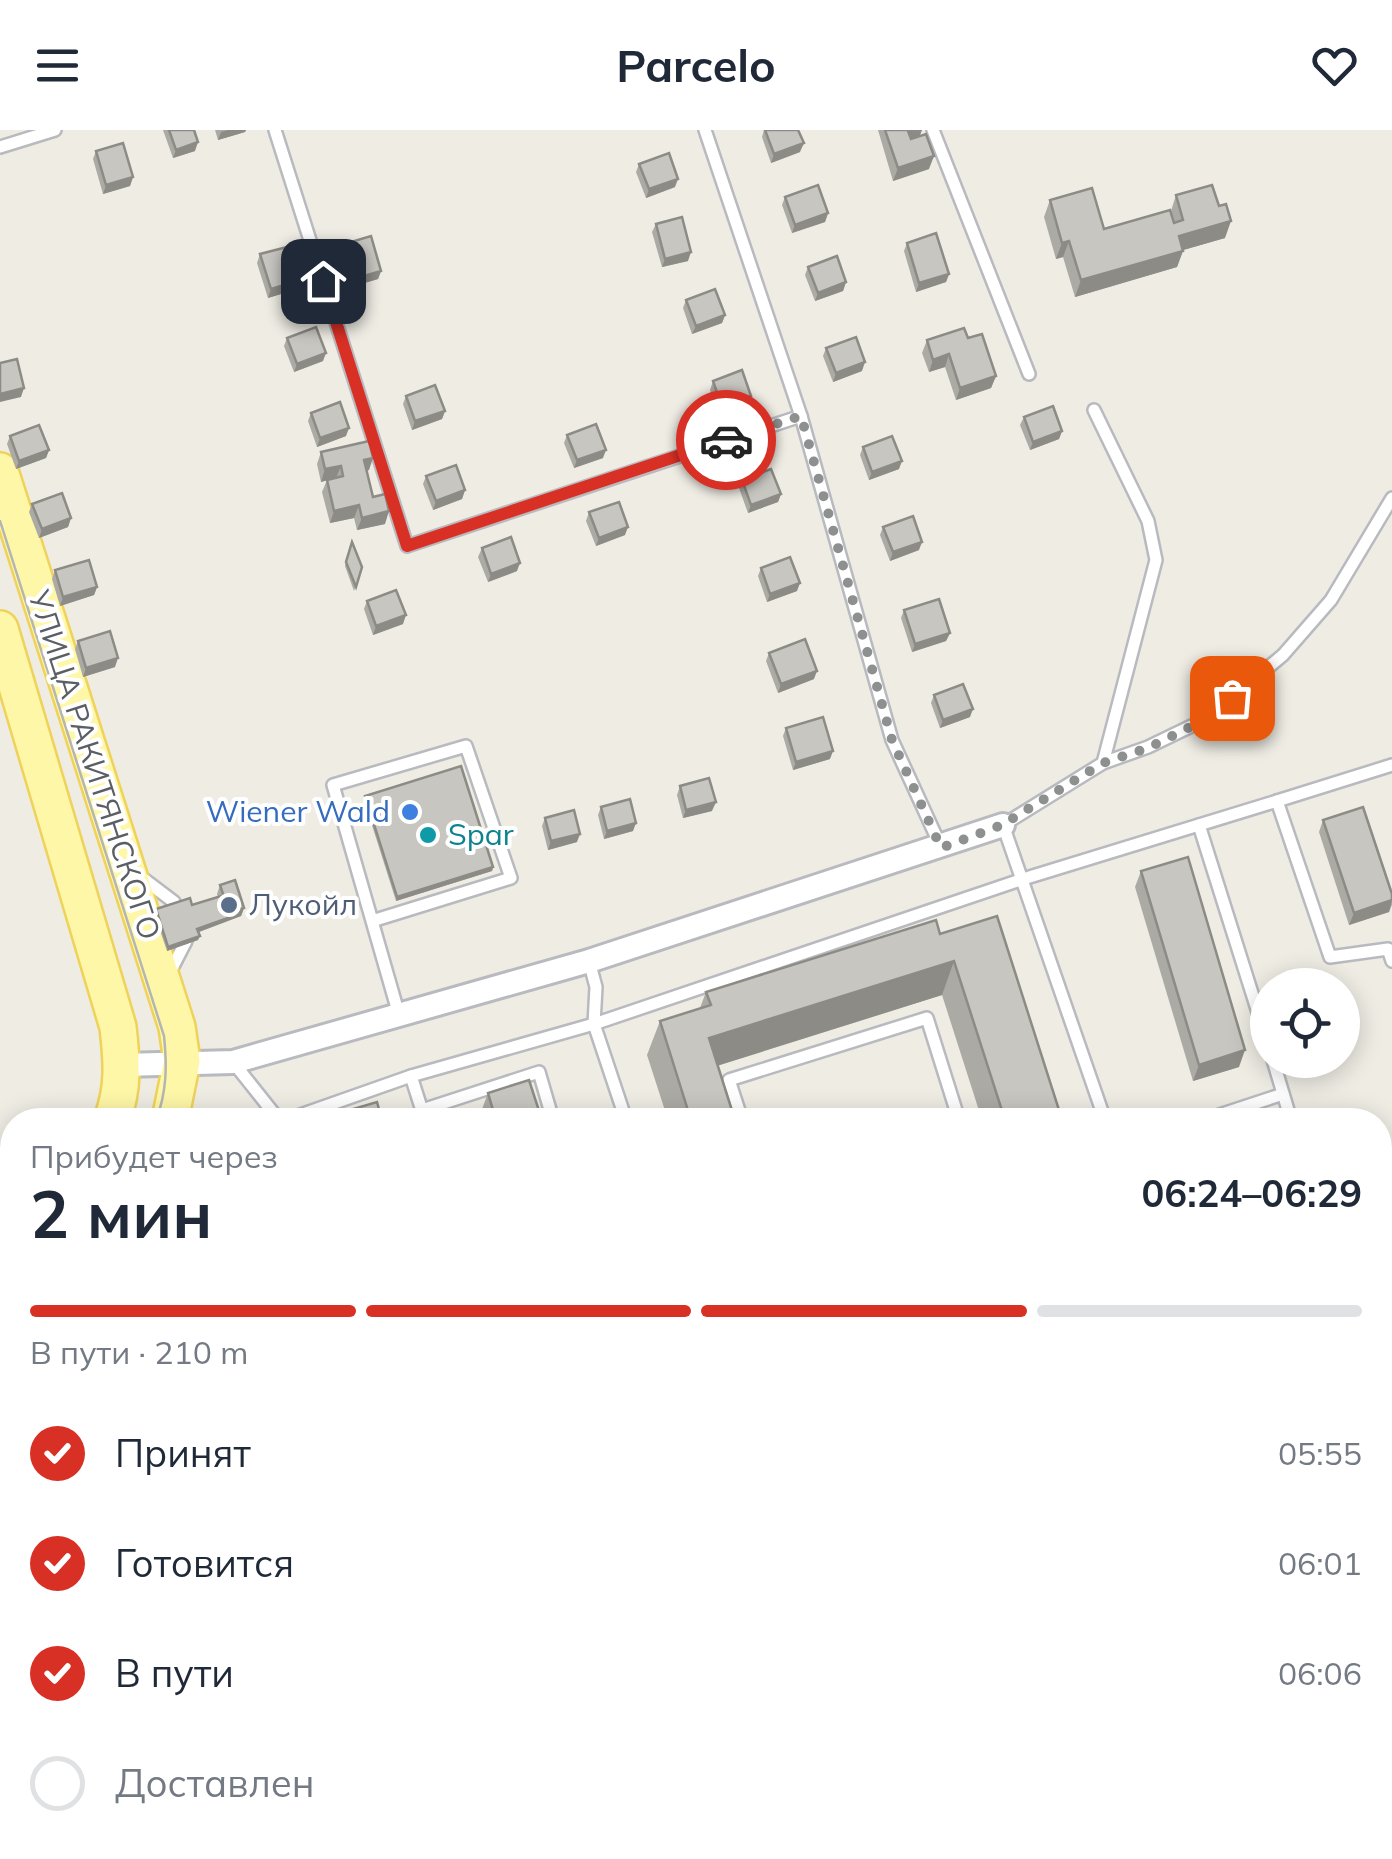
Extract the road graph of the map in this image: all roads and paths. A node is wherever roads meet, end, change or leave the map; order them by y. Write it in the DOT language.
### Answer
graph roads {
  1 [pos="55,130"];
  2 [pos="276,130"];
  3 [pos="706,130"];
  4 [pos="933,130"];
  5 [pos="0,148"];
  6 [pos="1029,374"];
  7 [pos="1094,410"];
  8 [pos="801,416"];
  9 [pos="0,470"];
  10 [pos="1392,498"];
  11 [pos="0,629"];
  12 [pos="1103,763"];
  13 [pos="1392,765"];
  14 [pos="1277,801"];
  15 [pos="1002,825"];
  16 [pos="1199,825"];
  17 [pos="941,848"];
  18 [pos="1023,879"];
  19 [pos="372,921"];
  20 [pos="590,961"];
  21 [pos="1392,961"];
  22 [pos="1250,987"];
  23 [pos="399,1015"];
  24 [pos="594,1024"];
  25 [pos="182,1061"];
  26 [pos="233,1062"];
  27 [pos="123,1065"];
  28 [pos="411,1076"];
  29 [pos="1278,1078"];
  30 [pos="1283,1094"];
  31 [pos="116,1108"];
  32 [pos="172,1108"];
  33 [pos="272,1108"];
  34 [pos="317,1108"];
  35 [pos="421,1108"];
  36 [pos="442,1108"];
  37 [pos="548,1108"];
  38 [pos="622,1108"];
  39 [pos="738,1108"];
  40 [pos="955,1108"];
  41 [pos="1101,1108"];
  42 [pos="1240,1108"];
  43 [pos="1287,1108"];
  1 -- 5 [label="lane"];
  2 -- 8 [label="lane"];
  3 -- 8 [label="lane"];
  4 -- 6 [label="lane"];
  7 -- 12 [label="lane"];
  8 -- 17 [label="lane"];
  9 -- 25 [label="main road, УЛИЦА РАКИТЯНСКОГО"];
  10 -- 12 [label="lane"];
  11 -- 27 [label="main road, УЛИЦА РАКИТЯНСКОГО"];
  12 -- 15 [label="lane"];
  13 -- 14 [label="lane"];
  14 -- 16 [label="lane"];
  14 -- 21 [label="lane"];
  15 -- 17 [label="street"];
  15 -- 18 [label="lane"];
  16 -- 18 [label="lane"];
  16 -- 22 [label="lane"];
  17 -- 20 [label="street"];
  18 -- 24 [label="lane"];
  18 -- 41 [label="lane"];
  19 -- 19 [label="lane"];
  19 -- 23 [label="lane"];
  20 -- 23 [label="street"];
  20 -- 24 [label="lane"];
  23 -- 26 [label="street"];
  24 -- 28 [label="lane"];
  24 -- 38 [label="lane"];
  25 -- 26 [label="street"];
  25 -- 27 [label="street"];
  25 -- 32 [label="main road"];
  26 -- 33 [label="lane"];
  27 -- 31 [label="main road"];
  28 -- 34 [label="lane"];
  28 -- 35 [label="lane"];
  29 -- 30 [label="lane"];
  30 -- 42 [label="lane"];
  30 -- 43 [label="lane"];
  36 -- 37 [label="lane"];
  39 -- 40 [label="lane"];
}
